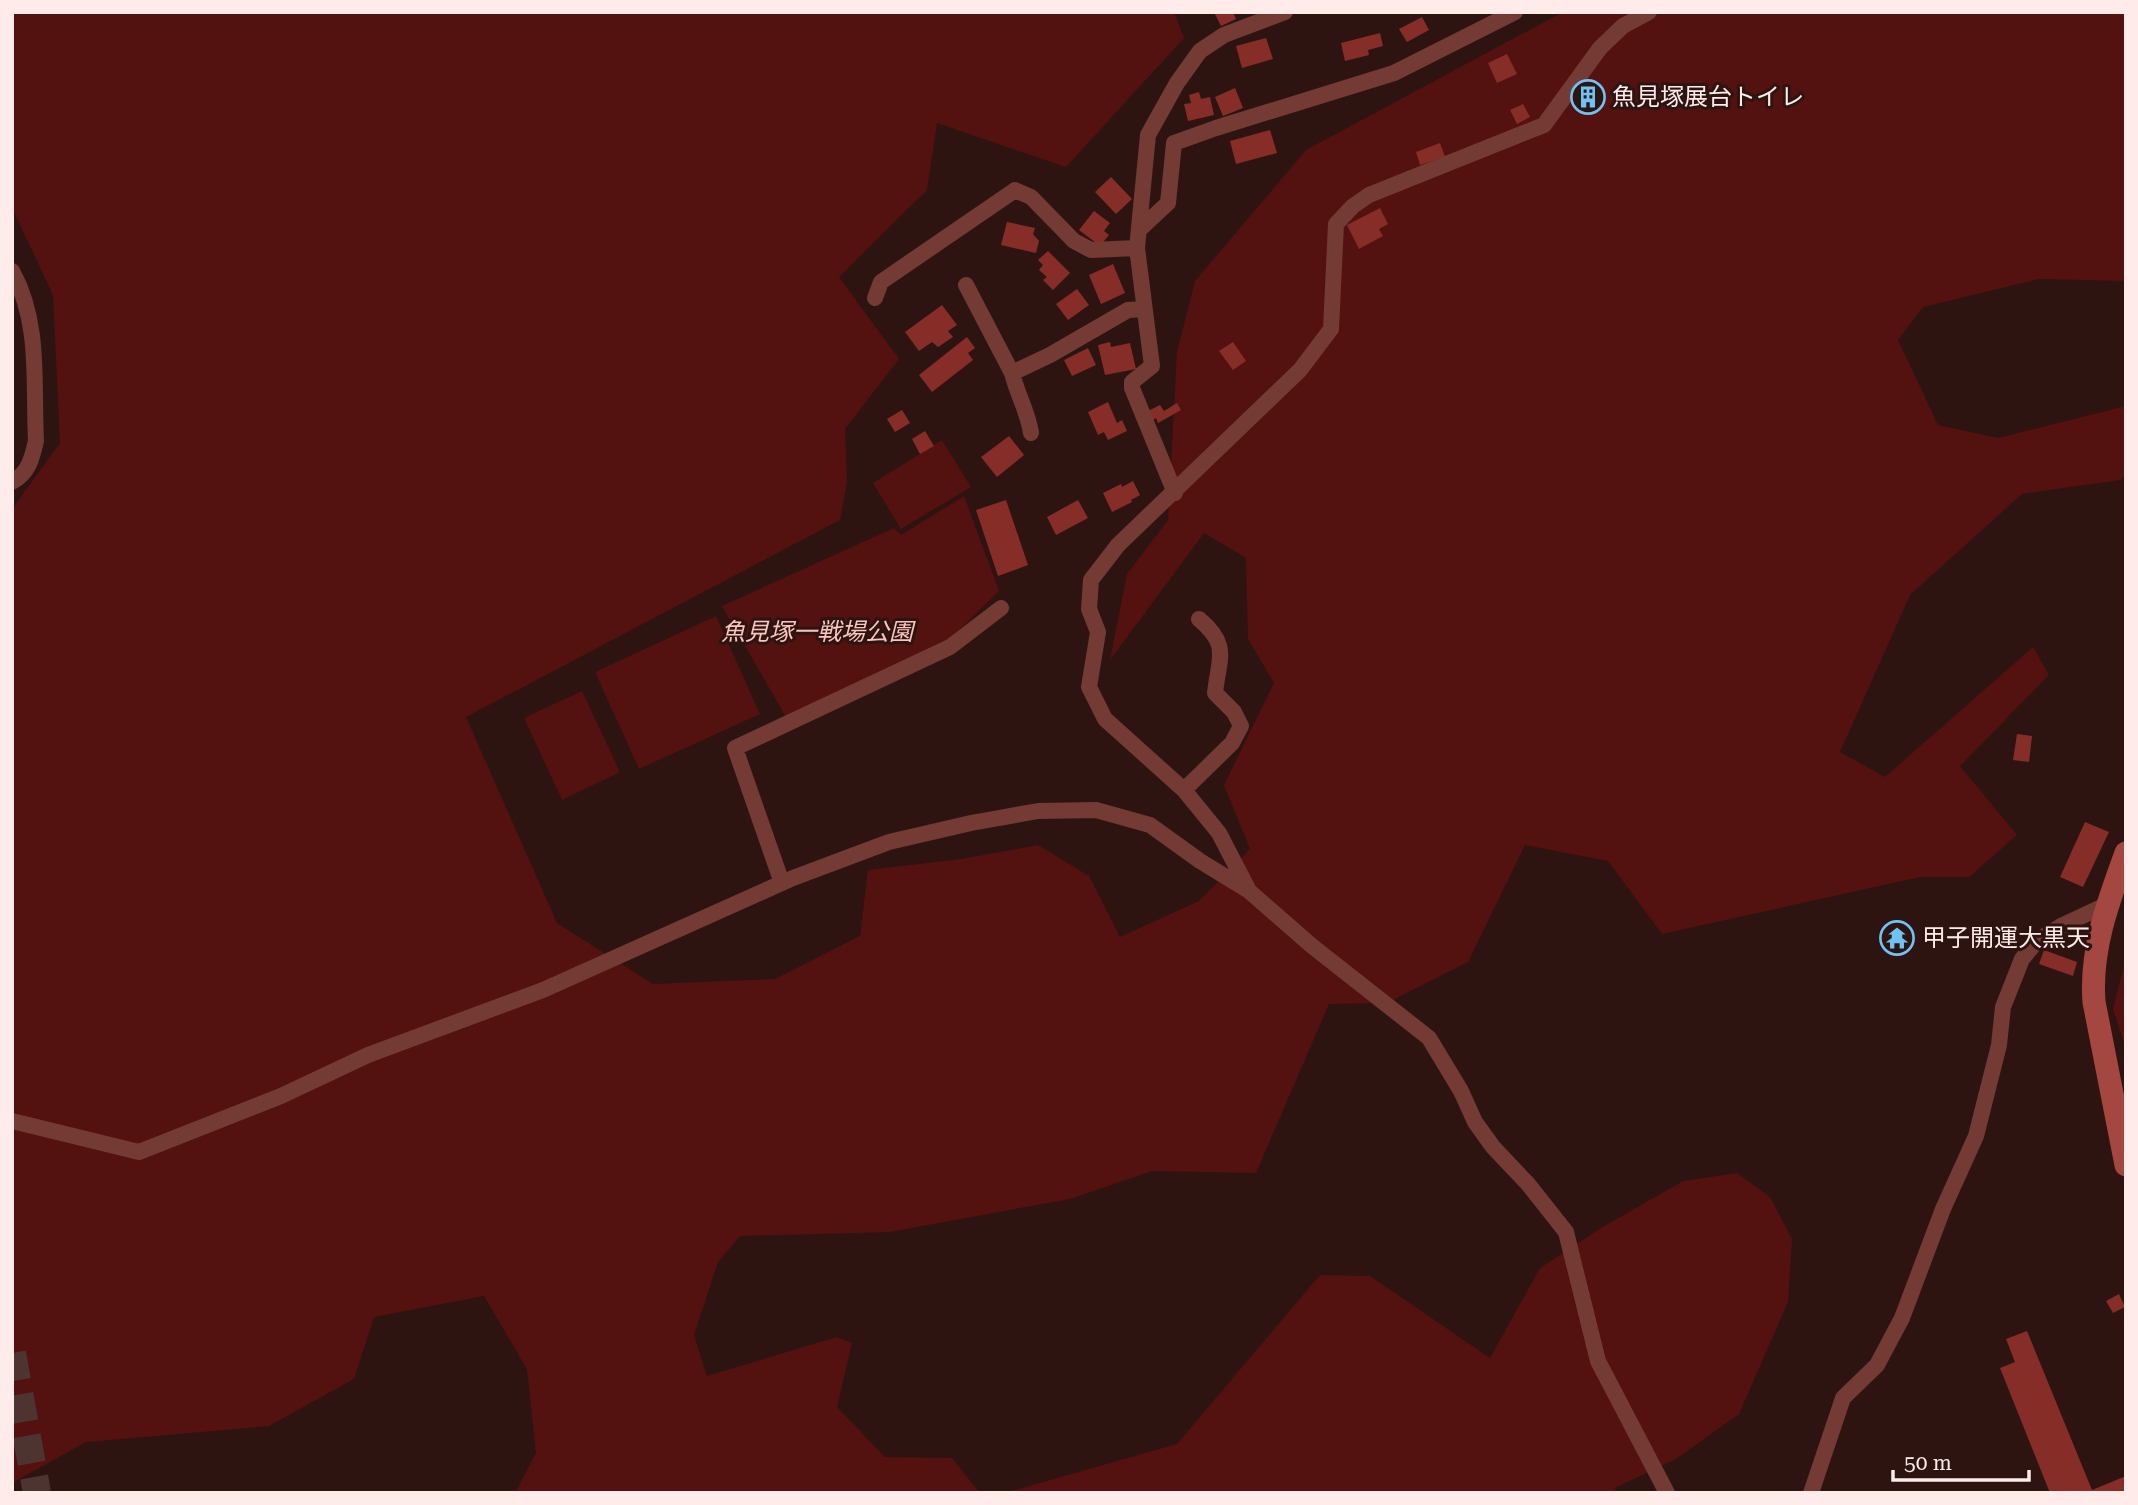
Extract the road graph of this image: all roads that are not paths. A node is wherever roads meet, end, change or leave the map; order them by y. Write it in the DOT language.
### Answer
graph roads {
  1 [pos="1285,12"];
  2 [pos="1515,12"];
  3 [pos="1648,12"];
  4 [pos="1139,230"];
  5 [pos="1137,248"];
  6 [pos="12,271"];
  7 [pos="966,285"];
  8 [pos="875,298"];
  9 [pos="1144,309"];
  10 [pos="1012,373"];
  11 [pos="1031,433"];
  12 [pos="12,482"];
  13 [pos="1175,493"];
  14 [pos="1001,608"];
  15 [pos="1199,620"];
  16 [pos="1184,790"];
  17 [pos="2126,853"];
  18 [pos="782,883"];
  19 [pos="1249,891"];
  20 [pos="2108,904"];
  21 [pos="12,1121"];
  22 [pos="2126,1166"];
  23 [pos="1667,1493"];
  24 [pos="1811,1493"];
  1 -- 4 [label="street"];
  2 -- 4 [label="street"];
  3 -- 13 [label="street"];
  4 -- 5 [label="street"];
  5 -- 8 [label="street"];
  5 -- 9 [label="street"];
  6 -- 12 [label="street"];
  7 -- 10 [label="street"];
  9 -- 10 [label="street"];
  9 -- 13 [label="street"];
  10 -- 11 [label="street"];
  13 -- 16 [label="street"];
  14 -- 18 [label="street"];
  15 -- 16 [label="street"];
  16 -- 19 [label="street"];
  17 -- 20 [label="main road"];
  18 -- 19 [label="street"];
  18 -- 21 [label="street"];
  19 -- 23 [label="street"];
  20 -- 22 [label="main road"];
  20 -- 24 [label="street"];
}
